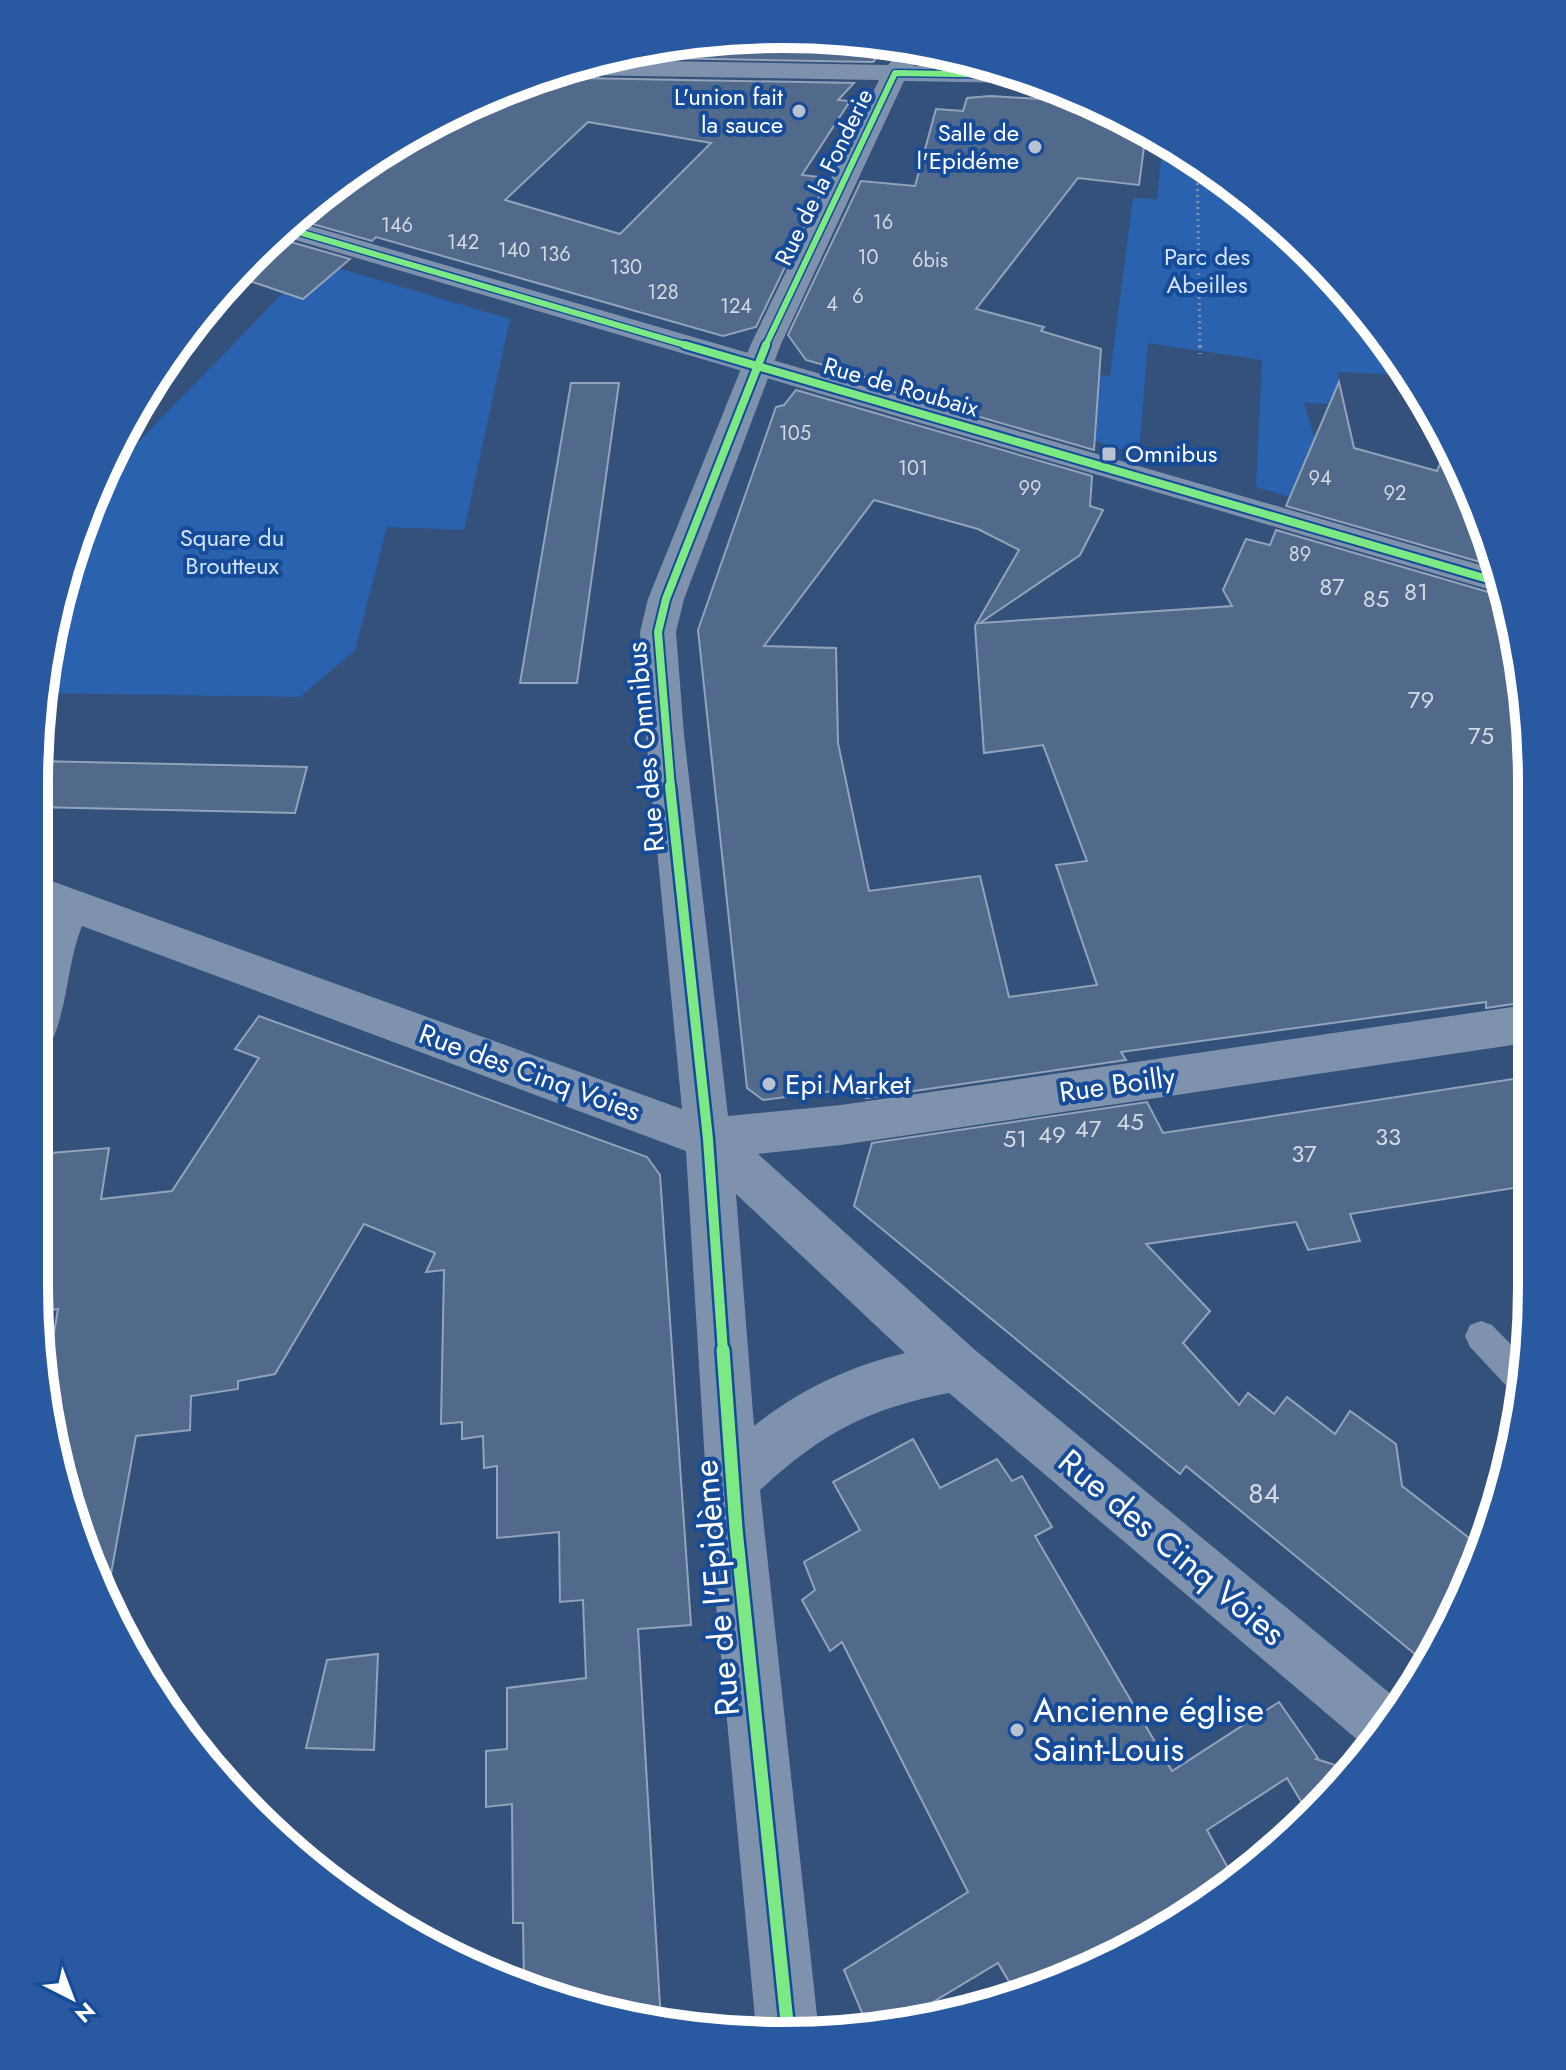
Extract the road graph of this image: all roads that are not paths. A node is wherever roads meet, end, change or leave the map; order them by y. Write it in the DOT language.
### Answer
graph roads {
  1 [pos="906,59"];
  2 [pos="616,68"];
  3 [pos="895,73"];
  4 [pos="977,74"];
  5 [pos="297,231"];
  6 [pos="756,366"];
  7 [pos="1489,579"];
  8 [pos="52,897"];
  9 [pos="48,967"];
  10 [pos="1518,1025"];
  11 [pos="708,1139"];
  12 [pos="1481,1336"];
  13 [pos="957,1367"];
  14 [pos="1513,1370"];
  15 [pos="733,1479"];
  16 [pos="1377,1719"];
  17 [pos="787,2022"];
  1 -- 3 [label="street"];
  2 -- 3 [label="street"];
  3 -- 4 [label="street, Rue de la Fonderie"];
  3 -- 6 [label="street, Rue de la Fonderie"];
  5 -- 6 [label="street, Rue de Roubaix"];
  6 -- 7 [label="street, Rue de Roubaix"];
  6 -- 11 [label="street, Rue des Omnibus"];
  8 -- 9 [label="street"];
  8 -- 11 [label="street, Rue des Cinq Voies"];
  10 -- 11 [label="street, Rue Boilly"];
  11 -- 13 [label="street, Rue des Cinq Voies"];
  11 -- 15 [label="street, Rue de l'Epidème"];
  12 -- 14 [label="lane"];
  13 -- 15 [label="street"];
  13 -- 16 [label="street, Rue des Cinq Voies"];
  15 -- 17 [label="street, Rue de l'Epidème"];
}
